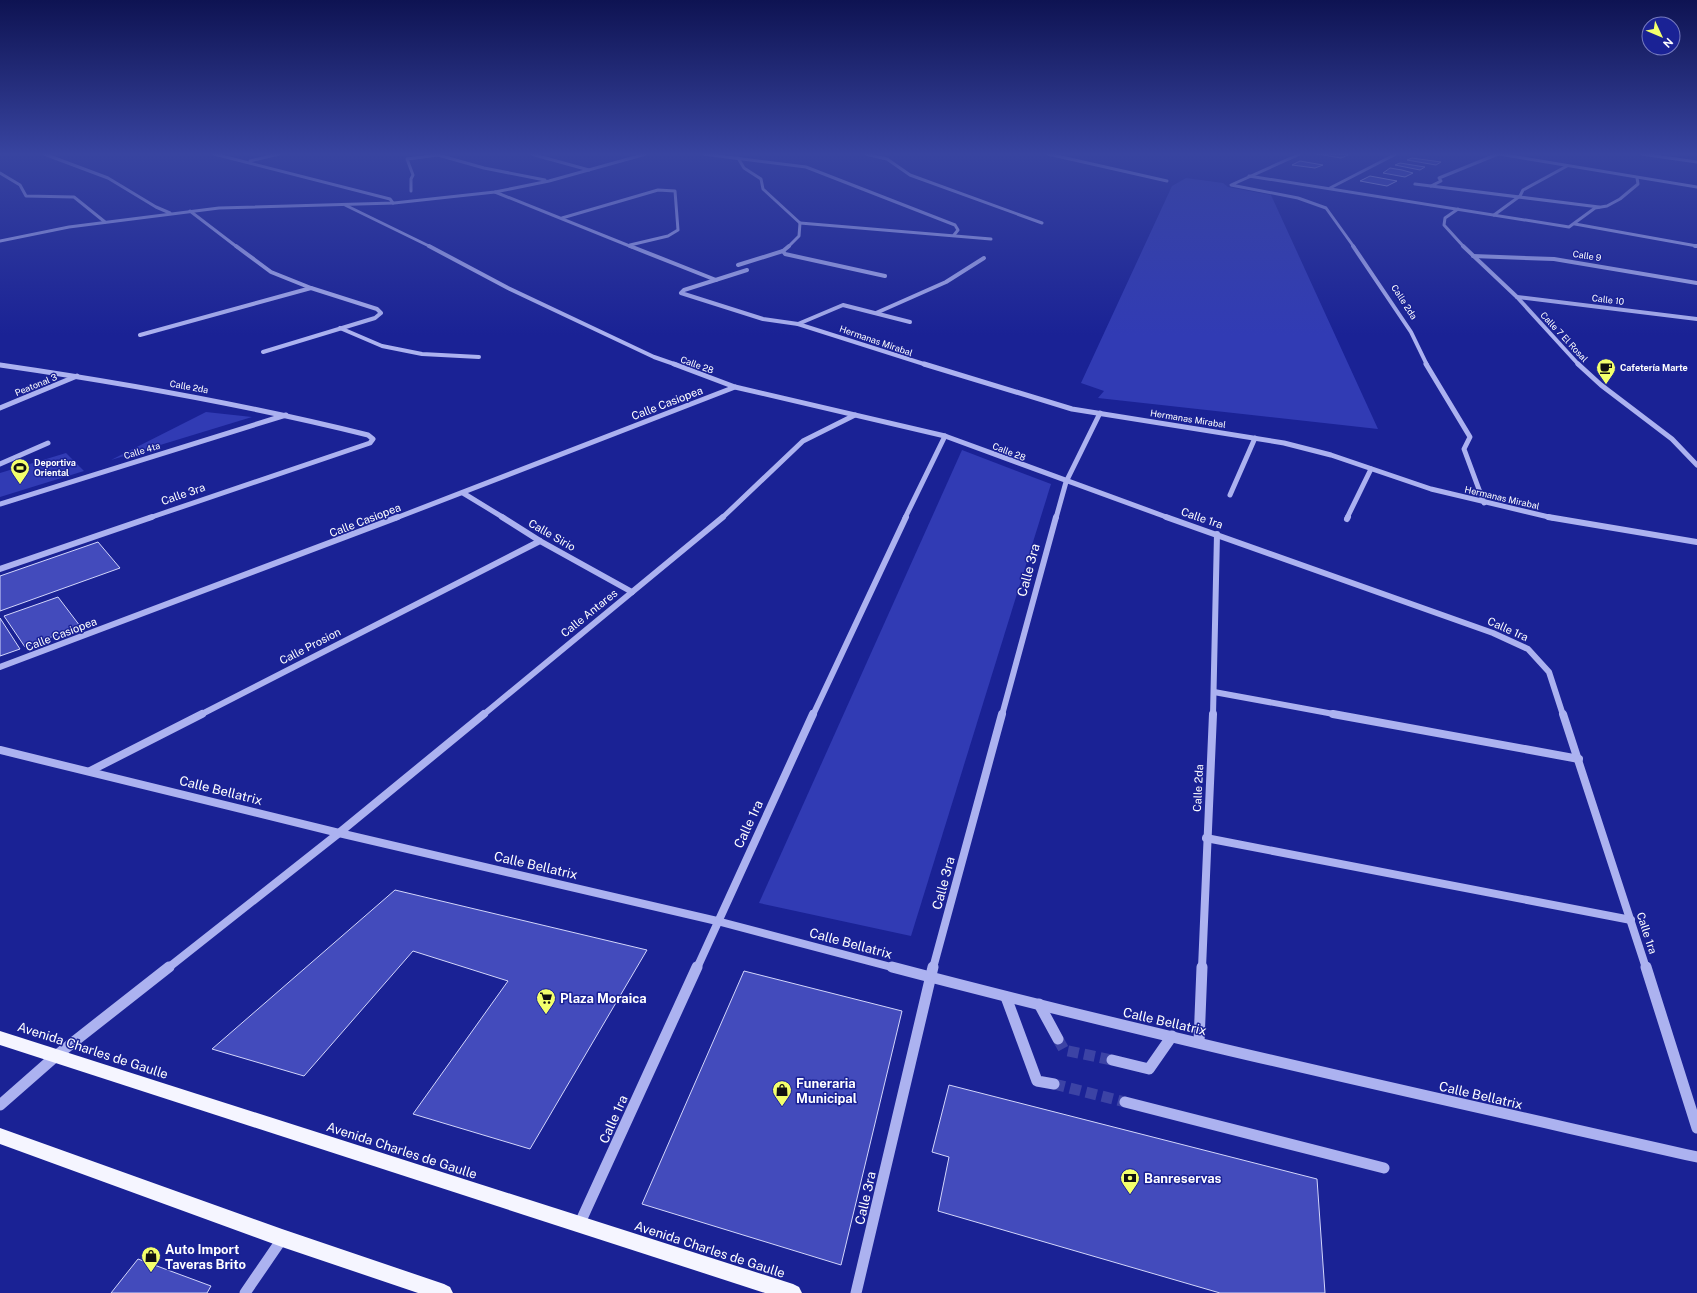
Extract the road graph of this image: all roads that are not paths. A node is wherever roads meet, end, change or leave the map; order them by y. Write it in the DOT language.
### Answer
graph roads {
  1 [pos="96,214"];
  2 [pos="160,214"];
  3 [pos="194,214"];
  4 [pos="365,214"];
  5 [pos="553,214"];
  6 [pos="575,214"];
  7 [pos="677,214"];
  8 [pos="791,214"];
  9 [pos="928,214"];
  10 [pos="1018,214"];
  11 [pos="1331,214"];
  12 [pos="1451,214"];
  13 [pos="1489,214"];
  14 [pos="1587,214"];
  15 [pos="1494,215"];
  16 [pos="562,218"];
  17 [pos="105,222"];
  18 [pos="800,223"];
  19 [pos="1042,223"];
  20 [pos="1575,224"];
  21 [pos="954,235"];
  22 [pos="991,239"];
  23 [pos="0,241"];
  24 [pos="629,245"];
  25 [pos="1697,246"];
  26 [pos="783,251"];
  27 [pos="1474,256"];
  28 [pos="984,258"];
  29 [pos="738,265"];
  30 [pos="747,270"];
  31 [pos="885,276"];
  32 [pos="716,280"];
  33 [pos="1697,284"];
  34 [pos="311,288"];
  35 [pos="1517,297"];
  36 [pos="876,312"];
  37 [pos="1697,319"];
  38 [pos="910,322"];
  39 [pos="798,324"];
  40 [pos="340,328"];
  41 [pos="140,335"];
  42 [pos="263,352"];
  43 [pos="479,357"];
  44 [pos="0,365"];
  45 [pos="77,376"];
  46 [pos="735,387"];
  47 [pos="0,408"];
  48 [pos="1100,414"];
  49 [pos="288,415"];
  50 [pos="855,415"];
  51 [pos="945,436"];
  52 [pos="1255,438"];
  53 [pos="373,439"];
  54 [pos="48,443"];
  55 [pos="0,464"];
  56 [pos="1697,465"];
  57 [pos="1371,470"];
  58 [pos="1066,482"];
  59 [pos="463,493"];
  60 [pos="1230,495"];
  61 [pos="1484,502"];
  62 [pos="0,504"];
  63 [pos="1347,519"];
  64 [pos="1217,534"];
  65 [pos="540,541"];
  66 [pos="1697,542"];
  67 [pos="0,569"];
  68 [pos="632,592"];
  69 [pos="0,667"];
  70 [pos="1214,692"];
  71 [pos="0,750"];
  72 [pos="1579,759"];
  73 [pos="90,771"];
  74 [pos="339,833"];
  75 [pos="1206,838"];
  76 [pos="1632,920"];
  77 [pos="718,921"];
  78 [pos="930,978"];
  79 [pos="1006,996"];
  80 [pos="1039,1004"];
  81 [pos="1172,1036"];
  82 [pos="0,1038"];
  83 [pos="1058,1039"];
  84 [pos="1199,1042"];
  85 [pos="57,1055"];
  86 [pos="1112,1060"];
  87 [pos="1054,1084"];
  88 [pos="1125,1102"];
  89 [pos="0,1106"];
  90 [pos="1697,1128"];
  91 [pos="0,1136"];
  92 [pos="1697,1157"];
  93 [pos="1384,1168"];
  94 [pos="579,1225"];
  95 [pos="282,1238"];
  96 [pos="245,1293"];
  97 [pos="444,1293"];
  98 [pos="793,1293"];
  99 [pos="856,1293"];
  1 -- 17 [label="street"];
  2 -- 17 [label="street"];
  3 -- 34 [label="street"];
  4 -- 46 [label="street, Calle 28"];
  5 -- 16 [label="street"];
  6 -- 16 [label="street"];
  7 -- 24 [label="street"];
  8 -- 18 [label="street"];
  9 -- 21 [label="street"];
  10 -- 19 [label="street"];
  11 -- 61 [label="street, Calle 2da"];
  12 -- 27 [label="street, Calle 7 El Rosal"];
  13 -- 15 [label="street"];
  14 -- 20 [label="street"];
  15 -- 20 [label="street"];
  16 -- 24 [label="street"];
  17 -- 23 [label="street"];
  18 -- 21 [label="street"];
  18 -- 26 [label="street"];
  20 -- 25 [label="street"];
  21 -- 22 [label="street"];
  24 -- 32 [label="street"];
  26 -- 29 [label="street"];
  26 -- 31 [label="street"];
  27 -- 33 [label="street, Calle 9"];
  27 -- 35 [label="street, Calle 7 El Rosal"];
  28 -- 36 [label="street"];
  30 -- 32 [label="street"];
  32 -- 39 [label="street, Hermanas Mirabal"];
  34 -- 40 [label="street"];
  34 -- 41 [label="street"];
  35 -- 37 [label="street, Calle 10"];
  35 -- 56 [label="street, Calle 7 El Rosal"];
  36 -- 38 [label="street"];
  36 -- 39 [label="street"];
  39 -- 48 [label="street, Hermanas Mirabal"];
  40 -- 42 [label="street"];
  40 -- 43 [label="street"];
  44 -- 45 [label="street, Calle 2da"];
  45 -- 47 [label="street, Peatonal 3"];
  45 -- 49 [label="street, Calle 2da"];
  46 -- 50 [label="street, Calle 28"];
  46 -- 59 [label="street, Calle Casiopea"];
  48 -- 52 [label="street, Hermanas Mirabal"];
  48 -- 58 [label="street, Calle 3ra"];
  49 -- 53 [label="street, Calle 2da"];
  49 -- 62 [label="street, Calle 4ta"];
  50 -- 51 [label="street, Calle 28"];
  50 -- 68 [label="street, Calle Antares"];
  51 -- 58 [label="street, Calle 28"];
  51 -- 77 [label="street, Calle 1ra"];
  52 -- 57 [label="street, Hermanas Mirabal"];
  52 -- 60 [label="street"];
  53 -- 67 [label="street, Calle 3ra"];
  54 -- 55 [label="street"];
  57 -- 61 [label="street, Hermanas Mirabal"];
  57 -- 63 [label="street"];
  58 -- 64 [label="street, Calle 1ra"];
  58 -- 78 [label="street, Calle 3ra"];
  59 -- 65 [label="street, Calle Sirio"];
  59 -- 69 [label="street, Calle Casiopea"];
  61 -- 66 [label="street, Hermanas Mirabal"];
  64 -- 70 [label="street, Calle 2da"];
  64 -- 72 [label="street, Calle 1ra"];
  65 -- 68 [label="street, Calle Sirio"];
  65 -- 73 [label="street, Calle Prosion"];
  68 -- 74 [label="street, Calle Antares"];
  70 -- 72 [label="street"];
  70 -- 75 [label="street, Calle 2da"];
  71 -- 73 [label="street, Calle Bellatrix"];
  72 -- 76 [label="street, Calle 1ra"];
  73 -- 74 [label="street, Calle Bellatrix"];
  74 -- 77 [label="street, Calle Bellatrix"];
  74 -- 85 [label="street, Calle Antares"];
  75 -- 76 [label="street"];
  75 -- 84 [label="street, Calle 2da"];
  76 -- 90 [label="street, Calle 1ra"];
  77 -- 78 [label="street, Calle Bellatrix"];
  77 -- 94 [label="street, Calle 1ra"];
  78 -- 79 [label="street, Calle Bellatrix"];
  78 -- 99 [label="street, Calle 3ra"];
  79 -- 80 [label="street, Calle Bellatrix"];
  79 -- 87 [label="street"];
  80 -- 81 [label="street, Calle Bellatrix"];
  80 -- 83 [label="street"];
  81 -- 84 [label="street, Calle Bellatrix"];
  81 -- 86 [label="street"];
  82 -- 85 [label="main road, Avenida Charles de Gaulle"];
  84 -- 92 [label="street, Calle Bellatrix"];
  85 -- 89 [label="street, Calle Antares"];
  85 -- 94 [label="main road, Avenida Charles de Gaulle"];
  88 -- 93 [label="street"];
  91 -- 95 [label="main road"];
  94 -- 98 [label="main road, Avenida Charles de Gaulle"];
  95 -- 96 [label="street"];
  95 -- 97 [label="main road"];
}
